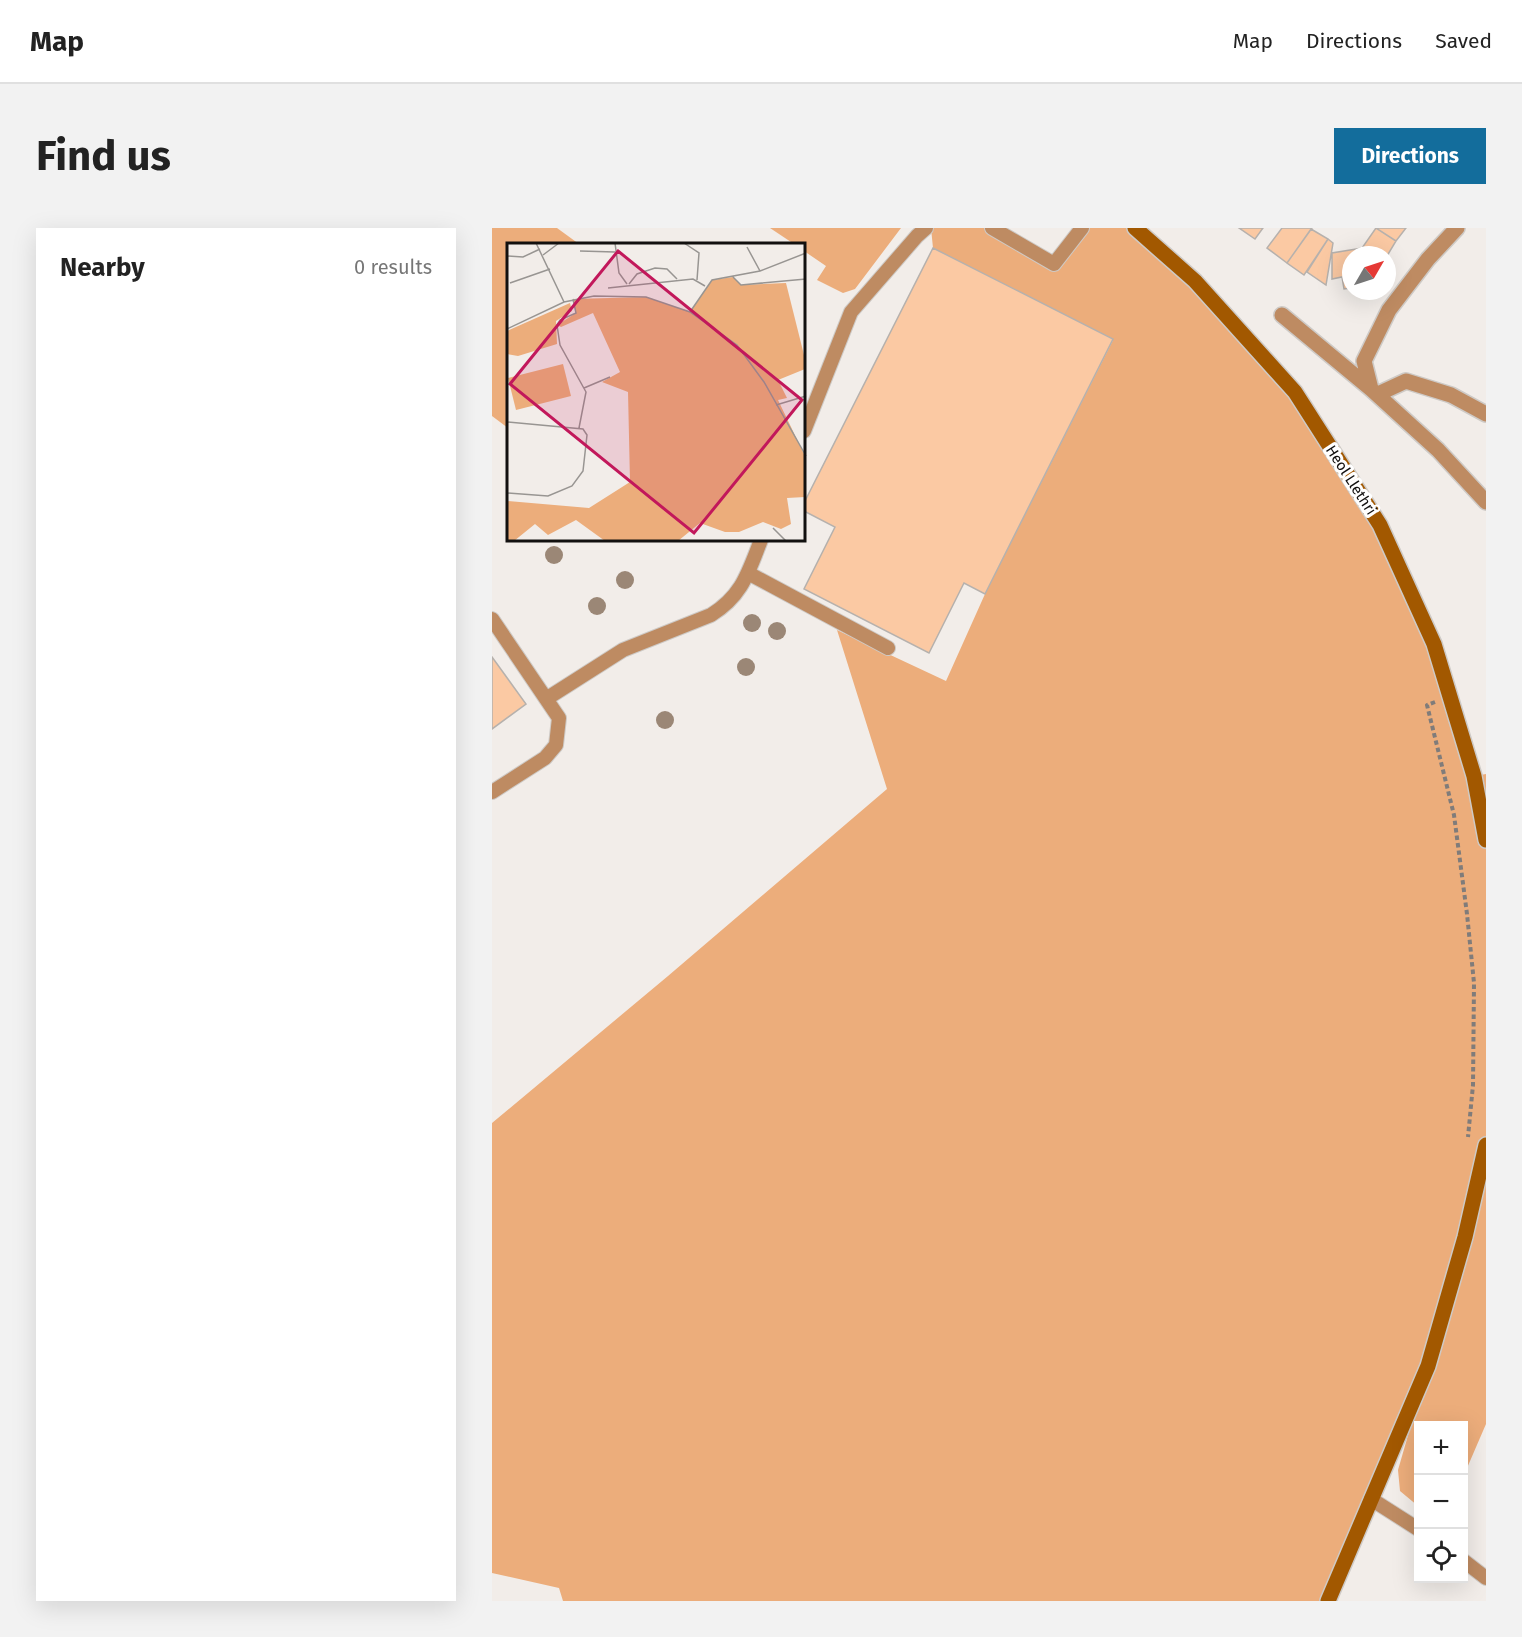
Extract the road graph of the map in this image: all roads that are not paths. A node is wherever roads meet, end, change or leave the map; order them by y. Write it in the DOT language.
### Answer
graph roads {
  1 [pos="926,228"];
  2 [pos="992,228"];
  3 [pos="1083,228"];
  4 [pos="1135,228"];
  5 [pos="1457,228"];
  6 [pos="1282,315"];
  7 [pos="1374,392"];
  8 [pos="1486,414"];
  9 [pos="806,426"];
  10 [pos="1486,502"];
  11 [pos="760,542"];
  12 [pos="748,573"];
  13 [pos="492,619"];
  14 [pos="888,648"];
  15 [pos="546,699"];
  16 [pos="1480,775"];
  17 [pos="492,792"];
  18 [pos="1486,840"];
  19 [pos="1486,1145"];
  20 [pos="1371,1499"];
  21 [pos="1414,1526"];
  22 [pos="1468,1565"];
  23 [pos="1486,1578"];
  24 [pos="1328,1601"];
  1 -- 9 [label="lane"];
  2 -- 3 [label="lane"];
  4 -- 16 [label="main road, Heol Llethri"];
  5 -- 7 [label="street"];
  6 -- 7 [label="street"];
  7 -- 8 [label="street"];
  7 -- 10 [label="street"];
  11 -- 12 [label="lane"];
  12 -- 14 [label="lane"];
  12 -- 15 [label="lane"];
  13 -- 15 [label="lane"];
  15 -- 17 [label="lane"];
  16 -- 18 [label="main road, Heol Llethri"];
  19 -- 20 [label="main road"];
  20 -- 21 [label="lane"];
  20 -- 24 [label="main road"];
  22 -- 23 [label="lane"];
}
